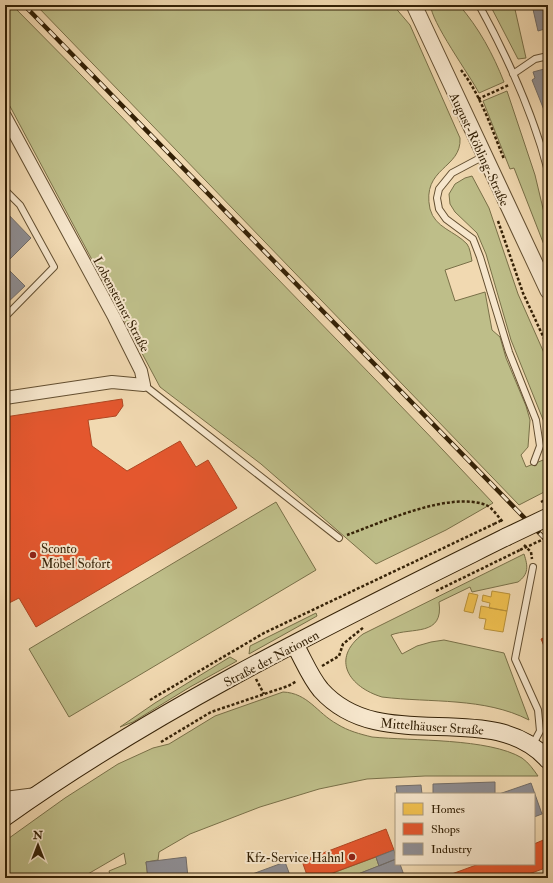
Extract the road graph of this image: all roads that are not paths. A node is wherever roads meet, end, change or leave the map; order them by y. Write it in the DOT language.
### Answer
graph roads {
  1 [pos="414,5"];
  2 [pos="479,5"];
  3 [pos="548,56"];
  4 [pos="513,74"];
  5 [pos="5,116"];
  6 [pos="484,156"];
  7 [pos="548,171"];
  8 [pos="5,190"];
  9 [pos="548,292"];
  10 [pos="5,317"];
  11 [pos="144,385"];
  12 [pos="5,398"];
  13 [pos="534,462"];
  14 [pos="548,517"];
  15 [pos="339,538"];
  16 [pos="533,567"];
  17 [pos="295,645"];
  18 [pos="532,746"];
  19 [pos="548,760"];
  20 [pos="39,793"];
  21 [pos="5,798"];
  22 [pos="5,817"];
  1 -- 6 [label="street, August-Röbling-Straße"];
  2 -- 4 [label="lane"];
  3 -- 4 [label="lane"];
  4 -- 7 [label="lane"];
  5 -- 11 [label="street, Lobensteiner Straße"];
  6 -- 9 [label="street, August-Röbling-Straße"];
  6 -- 13 [label="lane"];
  8 -- 10 [label="lane"];
  11 -- 12 [label="street"];
  11 -- 15 [label="lane"];
  14 -- 17 [label="main road, Straße der Nationen, bridge"];
  16 -- 18 [label="lane"];
  17 -- 18 [label="main road, Mittelhäuser Straße"];
  17 -- 20 [label="main road, Straße der Nationen"];
  18 -- 19 [label="main road, Mittelhäuser Straße"];
  20 -- 21 [label="street"];
  20 -- 22 [label="main road, Straße der Nationen"];
}
